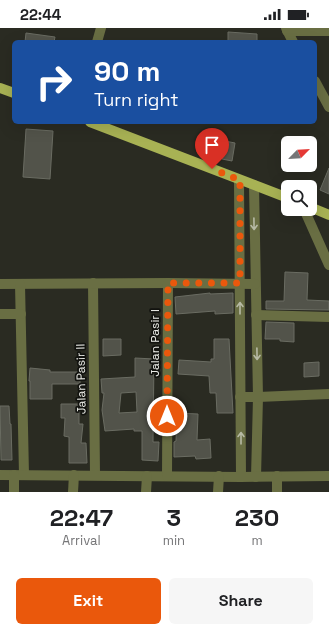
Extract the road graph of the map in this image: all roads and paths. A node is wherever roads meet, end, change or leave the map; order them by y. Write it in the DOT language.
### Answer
graph roads {
  1 [pos="101,28"];
  2 [pos="286,29"];
  3 [pos="329,31"];
  4 [pos="98,40"];
  5 [pos="292,40"];
  6 [pos="317,85"];
  7 [pos="0,88"];
  8 [pos="12,92"];
  9 [pos="329,107"];
  10 [pos="95,124"];
  11 [pos="240,180"];
  12 [pos="254,185"];
  13 [pos="281,195"];
  14 [pos="317,210"];
  15 [pos="329,215"];
  16 [pos="307,216"];
  17 [pos="329,265"];
  18 [pos="93,283"];
  19 [pos="168,283"];
  20 [pos="240,283"];
  21 [pos="0,284"];
  22 [pos="20,284"];
  23 [pos="255,284"];
  24 [pos="0,314"];
  25 [pos="21,314"];
  26 [pos="256,316"];
  27 [pos="329,317"];
  28 [pos="329,394"];
  29 [pos="240,397"];
  30 [pos="258,397"];
  31 [pos="0,474"];
  32 [pos="19,475"];
  33 [pos="74,475"];
  34 [pos="95,475"];
  35 [pos="147,476"];
  36 [pos="167,476"];
  37 [pos="219,476"];
  38 [pos="277,476"];
  39 [pos="329,476"];
  40 [pos="241,477"];
  41 [pos="256,477"];
  42 [pos="14,492"];
  43 [pos="73,492"];
  44 [pos="146,492"];
  45 [pos="218,492"];
  46 [pos="277,492"];
  1 -- 4 [label="street"];
  2 -- 3 [label="street"];
  2 -- 5 [label="street"];
  6 -- 9 [label="street"];
  7 -- 8 [label="main road"];
  10 -- 11 [label="main road"];
  11 -- 12 [label="main road"];
  11 -- 20 [label="street"];
  12 -- 13 [label="main road"];
  12 -- 23 [label="street, one-way"];
  14 -- 15 [label="main road"];
  16 -- 17 [label="street"];
  18 -- 19 [label="street"];
  18 -- 22 [label="street"];
  18 -- 34 [label="street, Jalan Pasir II"];
  19 -- 20 [label="street"];
  19 -- 36 [label="street, Jalan Pasir I"];
  20 -- 23 [label="street"];
  29 -- 20 [label="street, one-way"];
  21 -- 22 [label="street"];
  22 -- 25 [label="street"];
  23 -- 26 [label="street"];
  24 -- 25 [label="street"];
  25 -- 32 [label="street"];
  26 -- 27 [label="street"];
  26 -- 30 [label="street, one-way"];
  28 -- 30 [label="street"];
  29 -- 30 [label="street"];
  40 -- 29 [label="street, one-way"];
  30 -- 41 [label="street"];
  31 -- 32 [label="street"];
  32 -- 33 [label="street"];
  32 -- 42 [label="street"];
  33 -- 34 [label="street"];
  33 -- 43 [label="street"];
  34 -- 35 [label="street"];
  35 -- 36 [label="street"];
  35 -- 44 [label="street"];
  36 -- 37 [label="street"];
  37 -- 40 [label="street"];
  37 -- 45 [label="street"];
  38 -- 39 [label="street"];
  38 -- 41 [label="street"];
  38 -- 46 [label="street"];
  40 -- 41 [label="street"];
}
